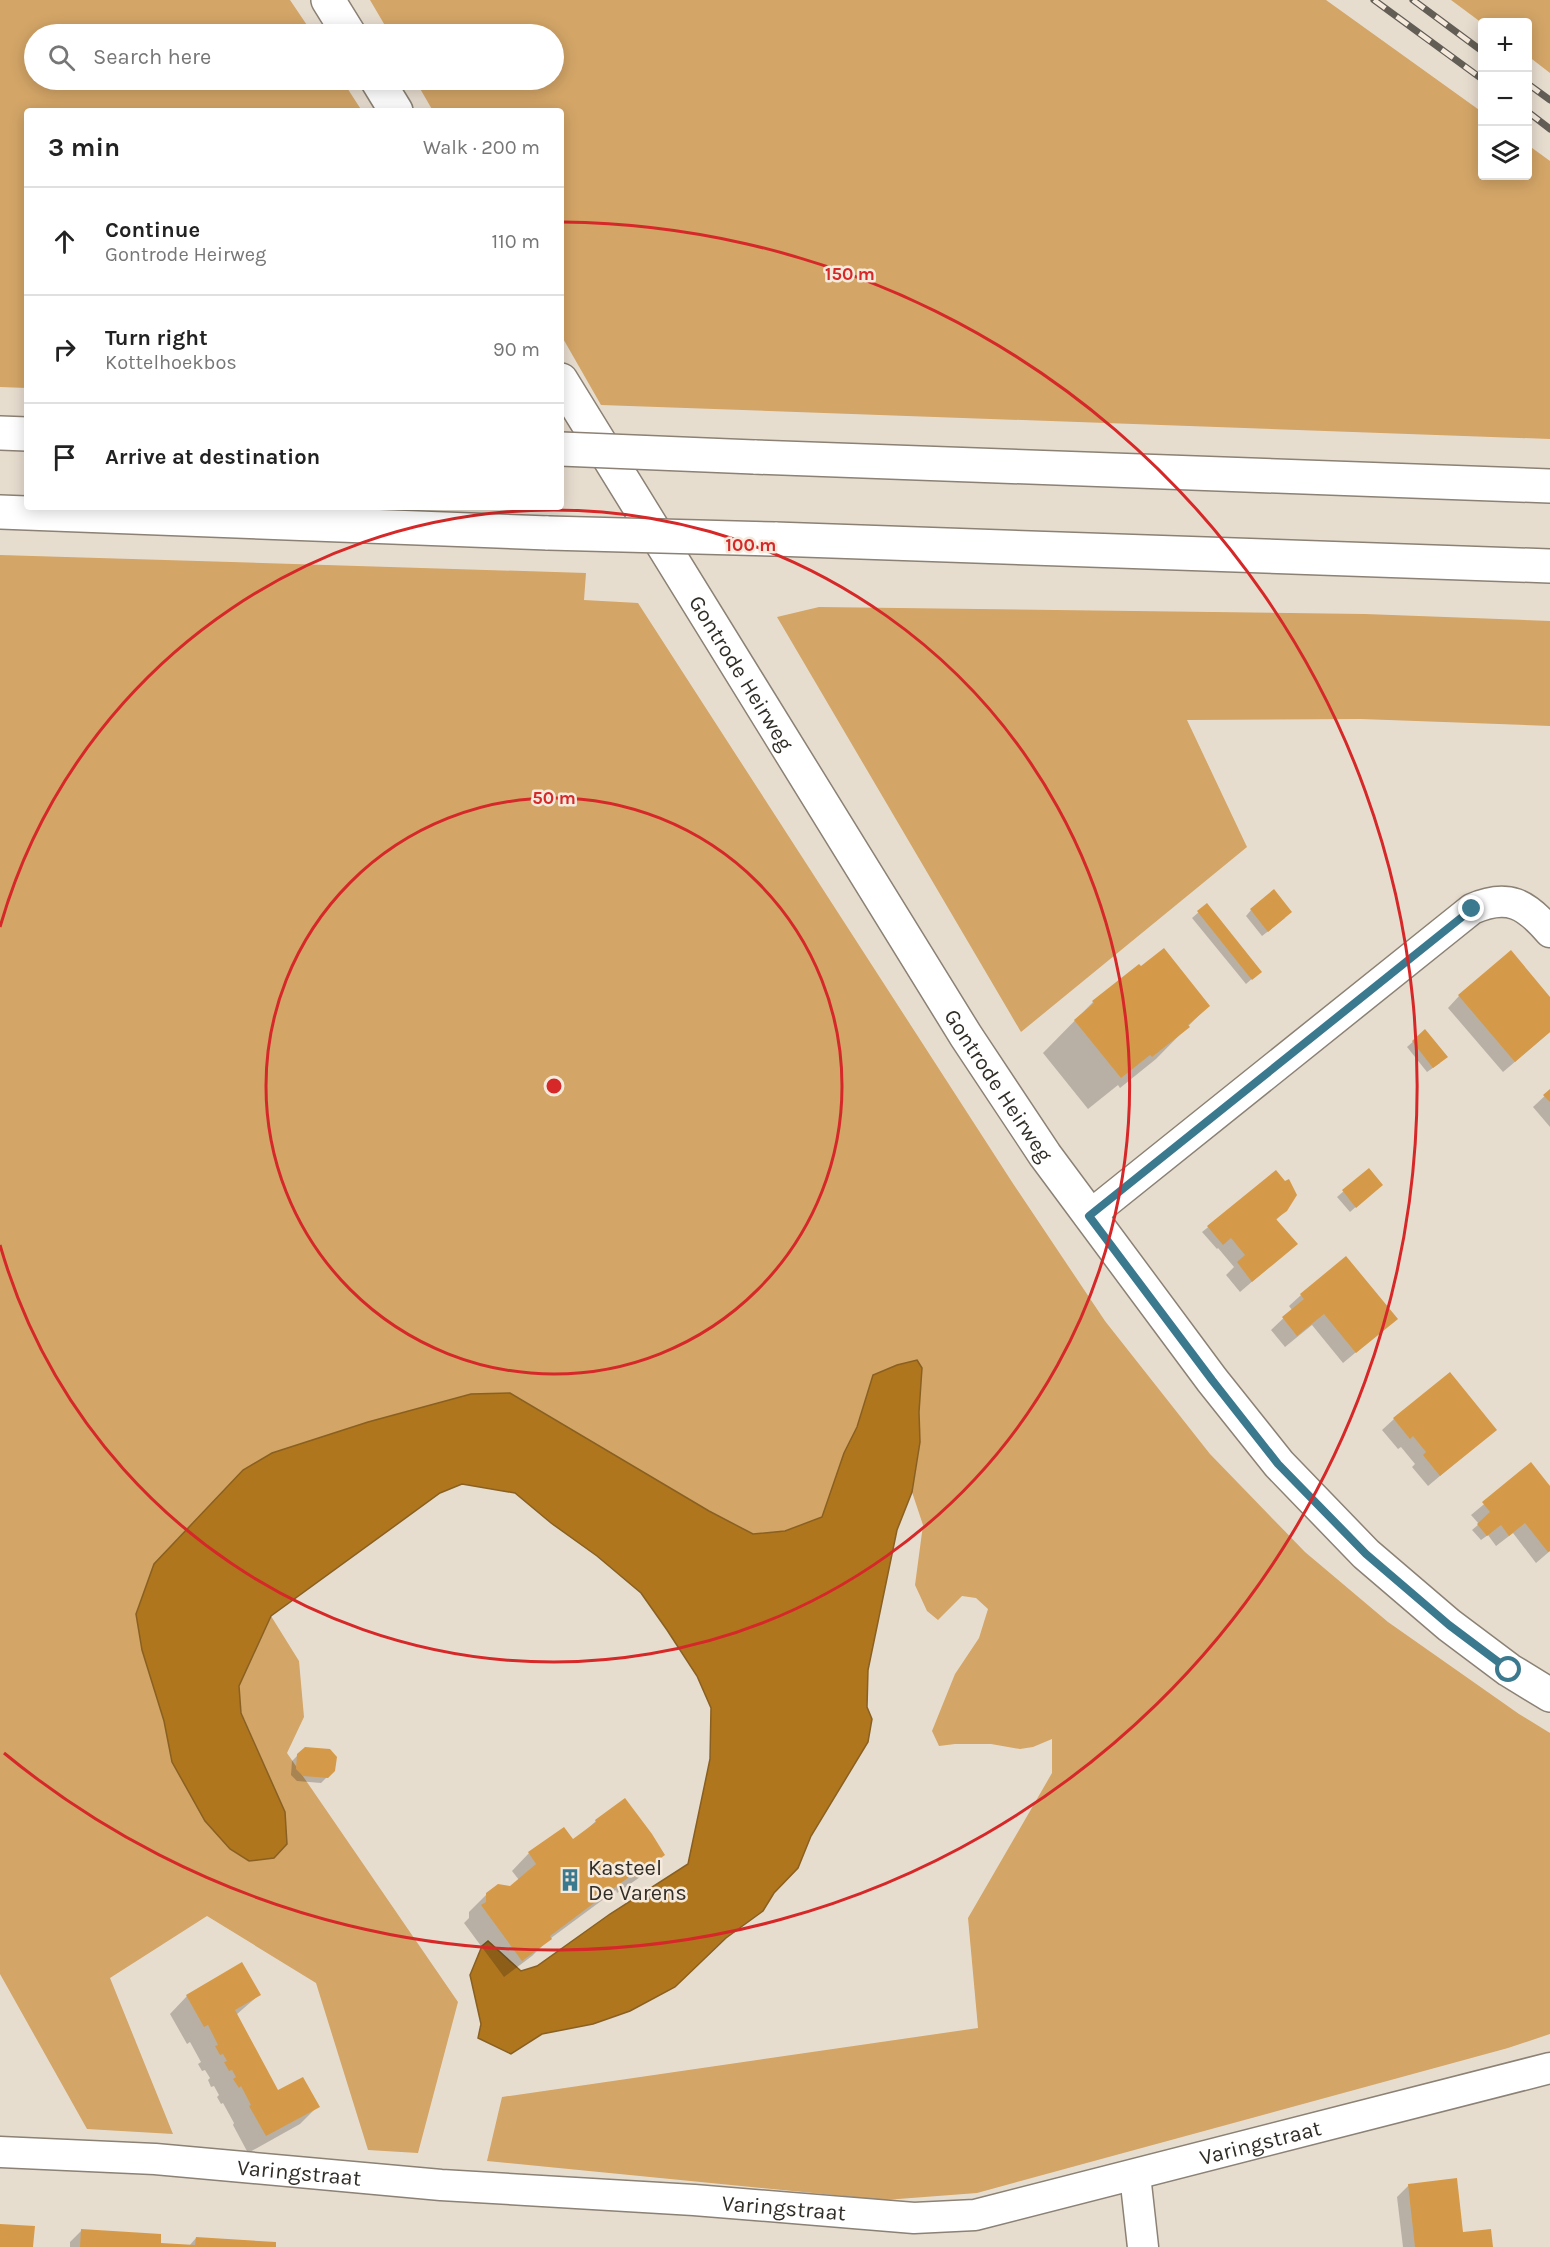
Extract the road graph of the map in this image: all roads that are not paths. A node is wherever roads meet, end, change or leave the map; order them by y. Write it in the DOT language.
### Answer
graph roads {
  1 [pos="328,0"];
  2 [pos="343,24"];
  3 [pos="382,90"];
  4 [pos="394,108"];
  5 [pos="564,385"];
  6 [pos="0,433"];
  7 [pos="24,434"];
  8 [pos="564,449"];
  9 [pos="1550,486"];
  10 [pos="0,512"];
  11 [pos="1550,567"];
  12 [pos="1550,932"];
  13 [pos="1089,1216"];
  14 [pos="1550,1695"];
  15 [pos="1550,2068"];
  16 [pos="0,2152"];
  17 [pos="1135,2175"];
  18 [pos="1143,2247"];
  1 -- 2 [label="main road"];
  3 -- 4 [label="main road"];
  5 -- 13 [label="main road, Gontrode Heirweg"];
  6 -- 7 [label="main road"];
  8 -- 9 [label="main road, bridge"];
  10 -- 11 [label="main road, bridge"];
  12 -- 13 [label="street"];
  13 -- 14 [label="main road, Gontrode Heirweg"];
  15 -- 17 [label="street, Varingstraat"];
  16 -- 17 [label="street, Varingstraat"];
  17 -- 18 [label="street"];
}
